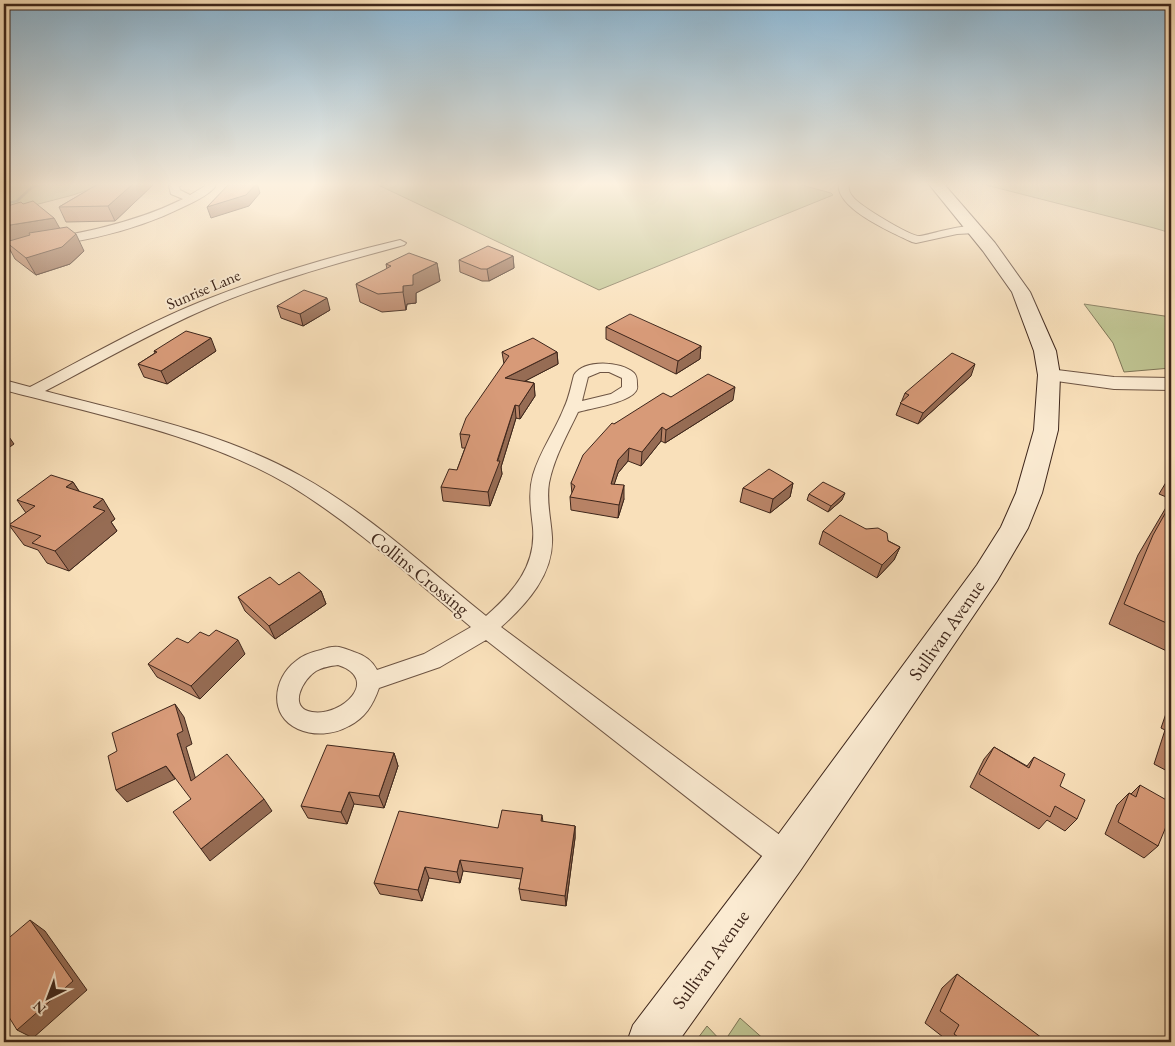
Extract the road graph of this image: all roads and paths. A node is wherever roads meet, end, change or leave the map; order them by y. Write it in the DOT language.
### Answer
graph roads {
  1 [pos="104,232"];
  2 [pos="900,232"];
  3 [pos="952,232"];
  4 [pos="976,232"];
  5 [pos="400,243"];
  6 [pos="4,249"];
  7 [pos="1049,375"];
  8 [pos="1171,384"];
  9 [pos="4,386"];
  10 [pos="30,393"];
  11 [pos="572,410"];
  12 [pos="486,628"];
  13 [pos="370,681"];
  14 [pos="786,857"];
  15 [pos="650,1042"];
  1 -- 6 [label="street"];
  2 -- 3 [label="street"];
  4 -- 7 [label="main road, Sullivan Avenue"];
  5 -- 10 [label="street, Sunrise Lane"];
  7 -- 8 [label="street"];
  7 -- 14 [label="main road, Sullivan Avenue"];
  9 -- 10 [label="street, Collins Crossing"];
  10 -- 12 [label="street, Collins Crossing"];
  11 -- 12 [label="street"];
  12 -- 13 [label="street"];
  12 -- 14 [label="street, Collins Crossing"];
  14 -- 15 [label="main road, Sullivan Avenue"];
}
